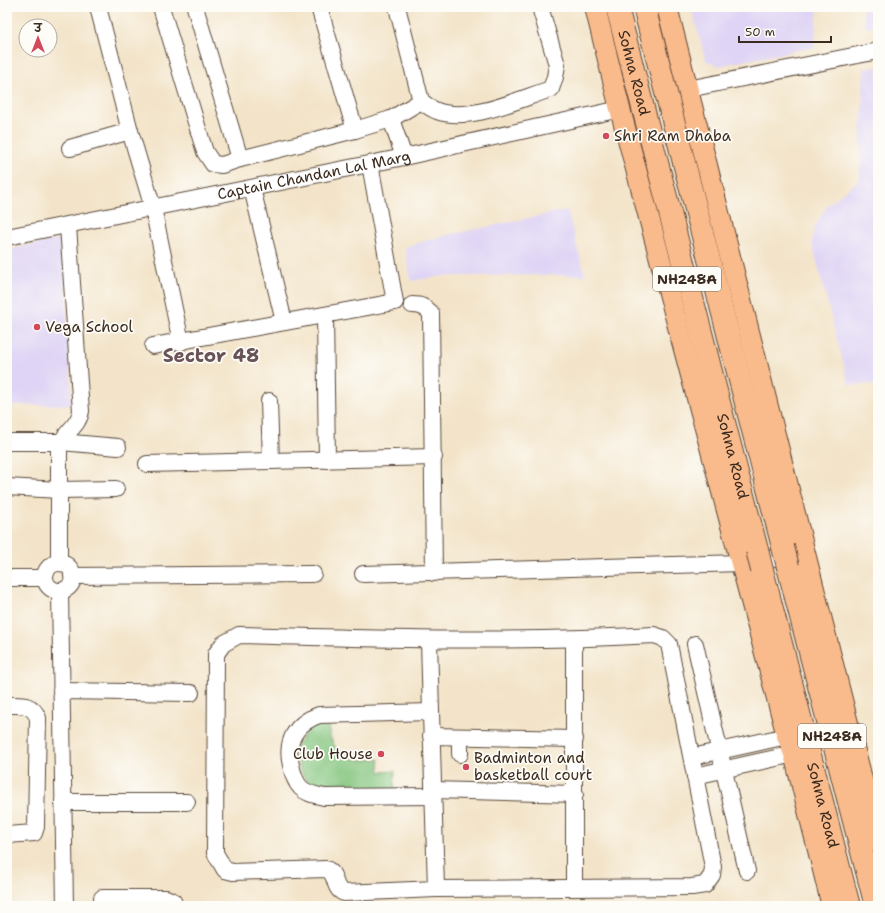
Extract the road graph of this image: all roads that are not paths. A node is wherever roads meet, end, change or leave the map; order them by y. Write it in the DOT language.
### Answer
graph roads {
  1 [pos="98,7"];
  2 [pos="161,7"];
  3 [pos="195,7"];
  4 [pos="319,7"];
  5 [pos="397,7"];
  6 [pos="540,7"];
  7 [pos="595,7"];
  8 [pos="617,7"];
  9 [pos="644,7"];
  10 [pos="667,7"];
  11 [pos="878,52"];
  12 [pos="688,89"];
  13 [pos="421,101"];
  14 [pos="620,108"];
  15 [pos="391,119"];
  16 [pos="355,130"];
  17 [pos="130,131"];
  18 [pos="70,148"];
  19 [pos="404,157"];
  20 [pos="240,159"];
  21 [pos="370,164"];
  22 [pos="252,188"];
  23 [pos="153,208"];
  24 [pos="68,226"];
  25 [pos="7,238"];
  26 [pos="412,305"];
  27 [pos="325,315"];
  28 [pos="284,322"];
  29 [pos="181,342"];
  30 [pos="153,346"];
  31 [pos="269,401"];
  32 [pos="7,442"];
  33 [pos="61,442"];
  34 [pos="118,447"];
  35 [pos="434,457"];
  36 [pos="327,460"];
  37 [pos="272,461"];
  38 [pos="147,464"];
  39 [pos="7,487"];
  40 [pos="116,489"];
  41 [pos="59,490"];
  42 [pos="806,554"];
  43 [pos="754,561"];
  44 [pos="59,563"];
  45 [pos="434,573"];
  46 [pos="313,574"];
  47 [pos="363,574"];
  48 [pos="72,576"];
  49 [pos="7,578"];
  50 [pos="45,578"];
  51 [pos="60,591"];
  52 [pos="429,640"];
  53 [pos="574,640"];
  54 [pos="695,644"];
  55 [pos="61,691"];
  56 [pos="191,693"];
  57 [pos="7,705"];
  58 [pos="431,712"];
  59 [pos="431,736"];
  60 [pos="787,736"];
  61 [pos="460,737"];
  62 [pos="575,739"];
  63 [pos="721,752"];
  64 [pos="460,754"];
  65 [pos="794,754"];
  66 [pos="692,757"];
  67 [pos="725,771"];
  68 [pos="695,776"];
  69 [pos="433,793"];
  70 [pos="575,794"];
  71 [pos="63,802"];
  72 [pos="187,802"];
  73 [pos="7,835"];
  74 [pos="878,842"];
  75 [pos="747,871"];
  76 [pos="574,888"];
  77 [pos="436,889"];
  78 [pos="102,898"];
  79 [pos="137,902"];
  80 [pos="65,906"];
  81 [pos="175,906"];
  82 [pos="832,906"];
  83 [pos="849,906"];
  84 [pos="876,906"];
  1 -- 17 [label="street"];
  2 -- 20 [label="street"];
  3 -- 20 [label="street"];
  4 -- 16 [label="street"];
  5 -- 13 [label="street"];
  6 -- 13 [label="street"];
  7 -- 14 [label="main road"];
  8 -- 43 [label="highway, Sohna Road / NH248A"];
  9 -- 84 [label="highway, Sohna Road / NH248A"];
  10 -- 12 [label="main road"];
  11 -- 12 [label="street"];
  12 -- 42 [label="main road"];
  13 -- 15 [label="street"];
  14 -- 19 [label="street, Captain Chandan Lal Marg"];
  14 -- 43 [label="main road"];
  15 -- 16 [label="street"];
  15 -- 19 [label="street"];
  16 -- 20 [label="street"];
  17 -- 18 [label="street"];
  17 -- 23 [label="street"];
  19 -- 21 [label="street, Captain Chandan Lal Marg"];
  21 -- 22 [label="street, Captain Chandan Lal Marg"];
  21 -- 27 [label="street"];
  22 -- 23 [label="street, Captain Chandan Lal Marg"];
  22 -- 28 [label="street"];
  23 -- 24 [label="street, Captain Chandan Lal Marg"];
  23 -- 29 [label="street"];
  24 -- 25 [label="street, Captain Chandan Lal Marg"];
  24 -- 33 [label="street"];
  26 -- 35 [label="street"];
  27 -- 28 [label="street"];
  27 -- 36 [label="street"];
  28 -- 29 [label="street"];
  29 -- 30 [label="street"];
  31 -- 37 [label="street"];
  32 -- 33 [label="street"];
  33 -- 34 [label="street"];
  33 -- 41 [label="street"];
  35 -- 36 [label="street"];
  35 -- 45 [label="street"];
  36 -- 37 [label="street"];
  37 -- 38 [label="street"];
  39 -- 41 [label="street"];
  40 -- 41 [label="street"];
  41 -- 44 [label="street"];
  42 -- 43 [label="street"];
  42 -- 74 [label="main road"];
  43 -- 45 [label="street"];
  43 -- 60 [label="main road"];
  43 -- 83 [label="highway, Sohna Road / NH248A"];
  44 -- 48 [label="street"];
  44 -- 50 [label="street"];
  45 -- 47 [label="street"];
  46 -- 48 [label="street"];
  48 -- 51 [label="street"];
  49 -- 50 [label="street"];
  50 -- 51 [label="street"];
  51 -- 55 [label="street"];
  52 -- 53 [label="street"];
  52 -- 58 [label="street"];
  52 -- 77 [label="street"];
  53 -- 62 [label="street"];
  53 -- 66 [label="street"];
  54 -- 63 [label="street"];
  55 -- 56 [label="street"];
  55 -- 71 [label="street"];
  57 -- 73 [label="street"];
  58 -- 59 [label="street"];
  58 -- 69 [label="street"];
  59 -- 61 [label="street"];
  59 -- 69 [label="street"];
  60 -- 63 [label="street"];
  60 -- 65 [label="main road"];
  61 -- 62 [label="street"];
  61 -- 64 [label="street"];
  62 -- 70 [label="street"];
  63 -- 66 [label="street"];
  63 -- 67 [label="street"];
  65 -- 67 [label="street"];
  65 -- 82 [label="main road"];
  66 -- 68 [label="street"];
  67 -- 68 [label="street"];
  67 -- 75 [label="street"];
  68 -- 76 [label="street"];
  69 -- 70 [label="street"];
  69 -- 77 [label="street"];
  70 -- 76 [label="street"];
  71 -- 72 [label="street"];
  71 -- 80 [label="street"];
  76 -- 77 [label="street"];
  78 -- 79 [label="street"];
  79 -- 81 [label="street"];
}
